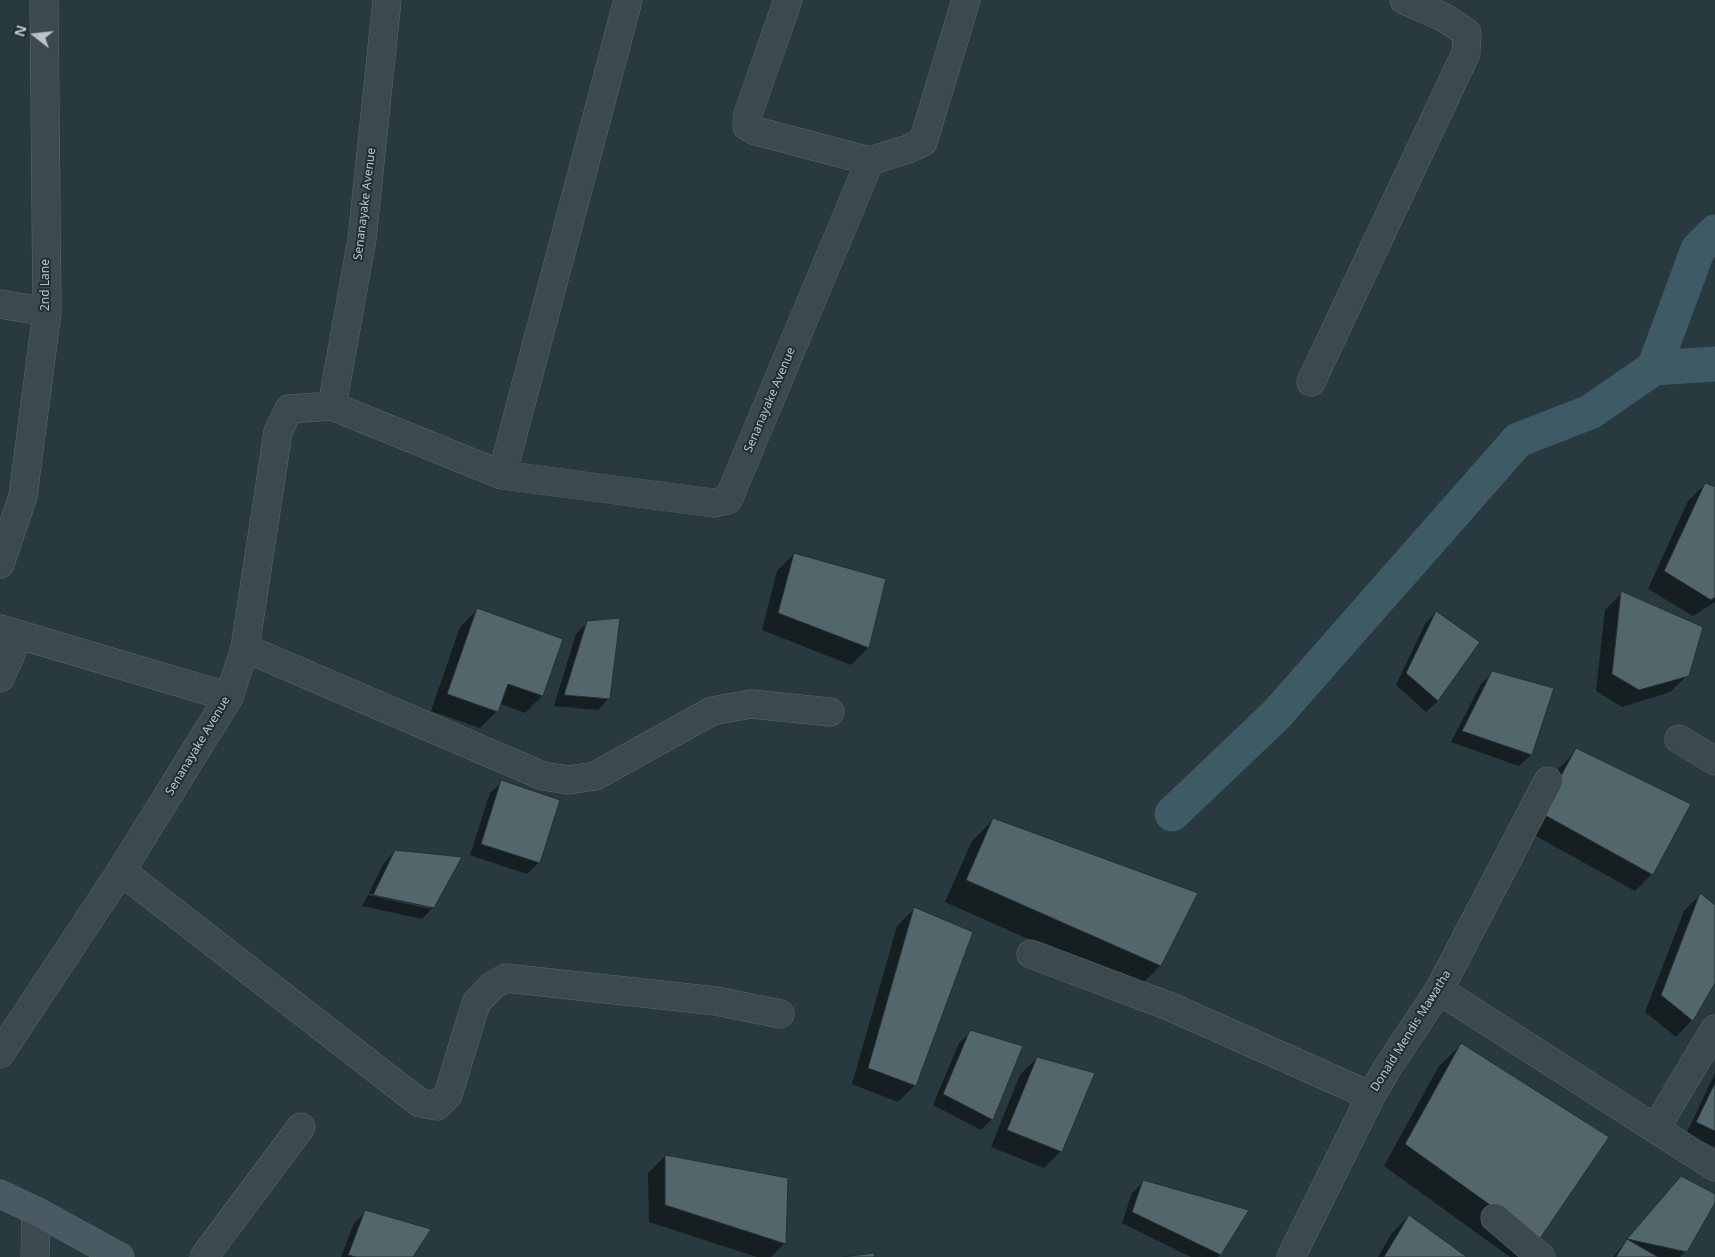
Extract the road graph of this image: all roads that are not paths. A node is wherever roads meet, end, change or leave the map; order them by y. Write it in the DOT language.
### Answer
graph roads {
  1 [pos="44,0"];
  2 [pos="387,0"];
  3 [pos="628,0"];
  4 [pos="788,0"];
  5 [pos="966,0"];
  6 [pos="1404,0"];
  7 [pos="870,161"];
  8 [pos="0,304"];
  9 [pos="46,312"];
  10 [pos="1312,382"];
  11 [pos="332,406"];
  12 [pos="502,475"];
  13 [pos="0,564"];
  14 [pos="10,633"];
  15 [pos="245,648"];
  16 [pos="0,678"];
  17 [pos="229,698"];
  18 [pos="830,712"];
  19 [pos="1678,739"];
  20 [pos="1715,762"];
  21 [pos="1548,781"];
  22 [pos="121,871"];
  23 [pos="1031,954"];
  24 [pos="1439,990"];
  25 [pos="780,1014"];
  26 [pos="1715,1029"];
  27 [pos="0,1054"];
  28 [pos="1371,1096"];
  29 [pos="300,1127"];
  30 [pos="1656,1128"];
  31 [pos="1715,1167"];
  32 [pos="0,1194"];
  33 [pos="36,1211"];
  34 [pos="1495,1218"];
  35 [pos="34,1257"];
  36 [pos="120,1257"];
  37 [pos="204,1257"];
  38 [pos="1291,1257"];
  39 [pos="1541,1257"];
  1 -- 9 [label="street, 2nd Lane"];
  2 -- 11 [label="street, Senanayake Avenue"];
  3 -- 12 [label="street"];
  4 -- 7 [label="street"];
  5 -- 7 [label="street"];
  6 -- 10 [label="street"];
  7 -- 12 [label="street, Senanayake Avenue"];
  8 -- 9 [label="street"];
  9 -- 13 [label="street, 2nd Lane"];
  11 -- 12 [label="street, Senanayake Avenue"];
  11 -- 15 [label="street, Senanayake Avenue"];
  14 -- 16 [label="street"];
  14 -- 17 [label="street"];
  15 -- 17 [label="street, Senanayake Avenue"];
  15 -- 18 [label="street"];
  17 -- 22 [label="street, Senanayake Avenue"];
  19 -- 20 [label="street"];
  21 -- 24 [label="street, Donald Mendis Mawatha"];
  22 -- 25 [label="street"];
  22 -- 27 [label="street, Senanayake Avenue"];
  23 -- 28 [label="street"];
  24 -- 28 [label="street, Donald Mendis Mawatha"];
  24 -- 30 [label="street"];
  26 -- 30 [label="street"];
  28 -- 38 [label="street, Donald Mendis Mawatha"];
  29 -- 37 [label="street"];
  30 -- 31 [label="street"];
  32 -- 33 [label="street"];
  33 -- 35 [label="street"];
  33 -- 36 [label="street"];
  34 -- 39 [label="street"];
}
